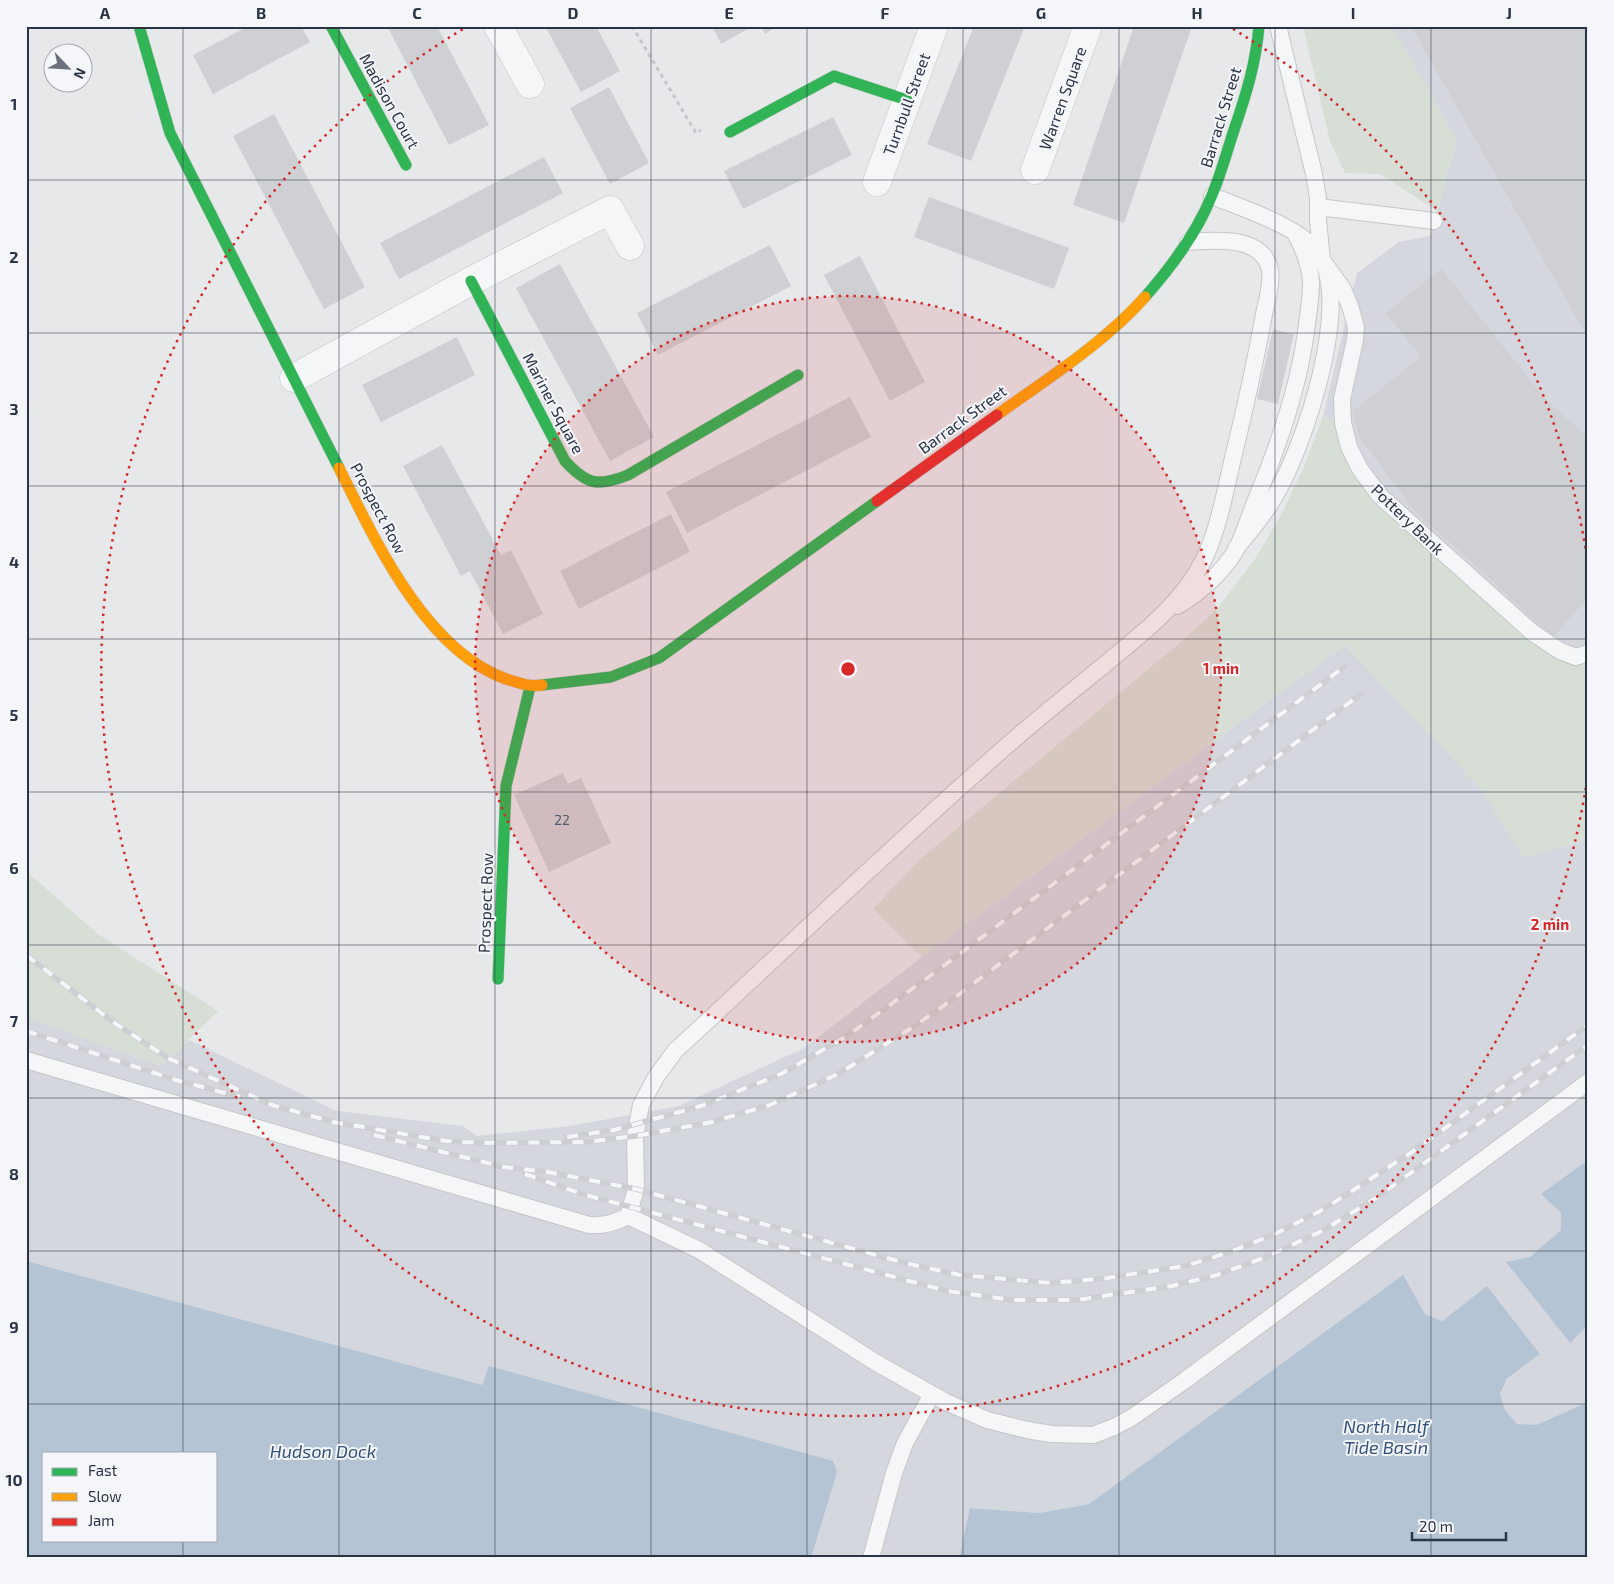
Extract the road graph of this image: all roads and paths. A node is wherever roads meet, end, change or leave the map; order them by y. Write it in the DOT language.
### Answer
graph roads {
  1 [pos="331,26"];
  2 [pos="498,26"];
  3 [pos="632,26"];
  4 [pos="934,26"];
  5 [pos="1088,26"];
  6 [pos="1259,26"];
  7 [pos="1278,26"];
  8 [pos="142,27"];
  9 [pos="530,84"];
  10 [pos="907,100"];
  11 [pos="730,132"];
  12 [pos="406,165"];
  13 [pos="1035,170"];
  14 [pos="877,182"];
  15 [pos="1212,196"];
  16 [pos="1318,214"];
  17 [pos="1434,221"];
  18 [pos="1295,233"];
  19 [pos="1188,242"];
  20 [pos="630,246"];
  21 [pos="1313,247"];
  22 [pos="1315,264"];
  23 [pos="471,281"];
  24 [pos="798,375"];
  25 [pos="294,378"];
  26 [pos="1167,612"];
  27 [pos="1588,653"];
  28 [pos="530,687"];
  29 [pos="498,979"];
  30 [pos="26,1060"];
  31 [pos="1588,1082"];
  32 [pos="628,1216"];
  33 [pos="932,1394"];
  34 [pos="871,1558"];
  1 -- 12 [label="street, Madison Court"];
  2 -- 9 [label="street"];
  3 -- 11 [label="path"];
  4 -- 10 [label="street, Turnbull Street"];
  5 -- 13 [label="street, Warren Square"];
  6 -- 15 [label="street, Barrack Street"];
  7 -- 16 [label="lane"];
  8 -- 25 [label="street, Prospect Row"];
  10 -- 11 [label="street"];
  10 -- 14 [label="street, Turnbull Street"];
  15 -- 18 [label="lane, Pottery Bank"];
  15 -- 19 [label="street, Barrack Street"];
  16 -- 17 [label="lane"];
  16 -- 21 [label="lane"];
  16 -- 22 [label="lane"];
  18 -- 21 [label="lane, Pottery Bank"];
  18 -- 22 [label="lane"];
  19 -- 26 [label="lane"];
  19 -- 28 [label="street, Barrack Street"];
  20 -- 23 [label="street"];
  21 -- 22 [label="lane, Pottery Bank"];
  22 -- 26 [label="lane"];
  22 -- 27 [label="lane, Pottery Bank"];
  23 -- 24 [label="street, Mariner Square"];
  23 -- 25 [label="street"];
  25 -- 28 [label="street, Prospect Row"];
  26 -- 32 [label="lane"];
  28 -- 29 [label="street, Prospect Row"];
  30 -- 32 [label="lane"];
  31 -- 33 [label="lane"];
  32 -- 33 [label="lane"];
  33 -- 34 [label="lane"];
}
